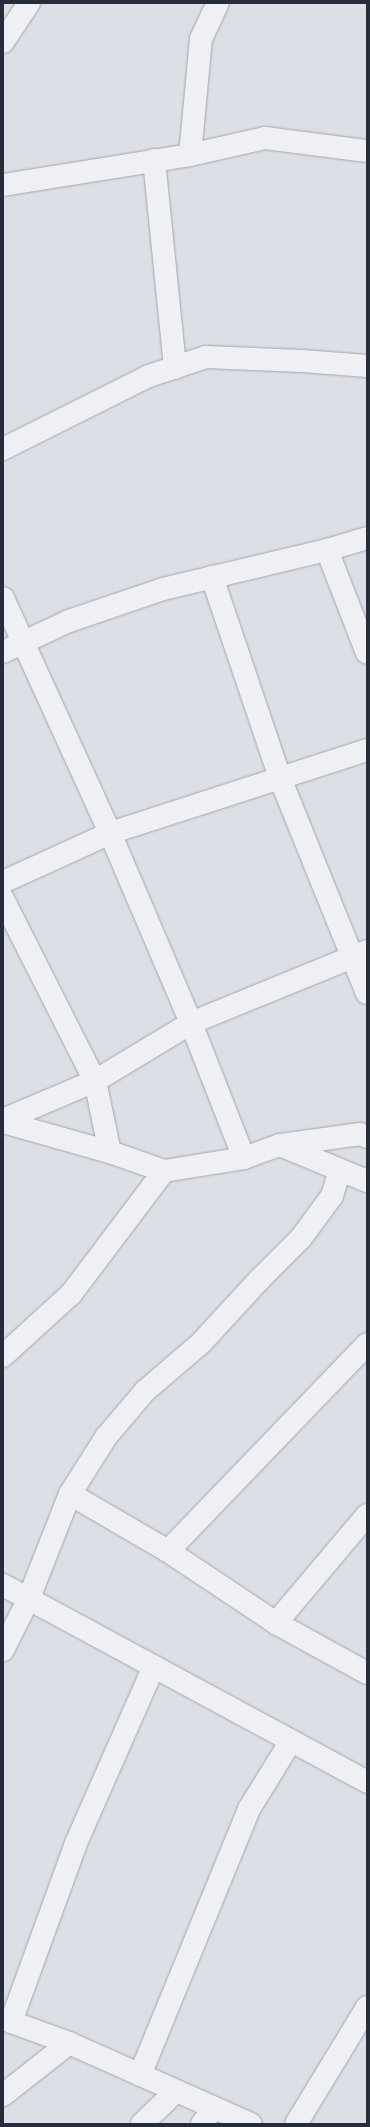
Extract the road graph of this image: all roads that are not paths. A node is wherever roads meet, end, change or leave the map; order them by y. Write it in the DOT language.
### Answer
graph roads {
  1 [pos="29,3"];
  2 [pos="218,3"];
  3 [pos="3,42"];
  4 [pos="367,151"];
  5 [pos="190,155"];
  6 [pos="154,160"];
  7 [pos="3,185"];
  8 [pos="367,366"];
  9 [pos="175,368"];
  10 [pos="3,449"];
  11 [pos="367,538"];
  12 [pos="327,550"];
  13 [pos="212,577"];
  14 [pos="3,598"];
  15 [pos="13,647"];
  16 [pos="367,652"];
  17 [pos="367,750"];
  18 [pos="280,778"];
  19 [pos="110,833"];
  20 [pos="3,882"];
  21 [pos="3,899"];
  22 [pos="360,954"];
  23 [pos="367,993"];
  24 [pos="191,1023"];
  25 [pos="95,1081"];
  26 [pos="3,1121"];
  27 [pos="367,1136"];
  28 [pos="280,1145"];
  29 [pos="110,1152"];
  30 [pos="244,1158"];
  31 [pos="340,1170"];
  32 [pos="164,1171"];
  33 [pos="367,1181"];
  34 [pos="367,1344"];
  35 [pos="3,1356"];
  36 [pos="70,1494"];
  37 [pos="367,1515"];
  38 [pos="168,1551"];
  39 [pos="3,1585"];
  40 [pos="29,1598"];
  41 [pos="276,1623"];
  42 [pos="3,1650"];
  43 [pos="154,1666"];
  44 [pos="367,1673"];
  45 [pos="291,1741"];
  46 [pos="367,1782"];
  47 [pos="367,2008"];
  48 [pos="7,2020"];
  49 [pos="69,2043"];
  50 [pos="140,2075"];
  51 [pos="176,2091"];
  52 [pos="3,2095"];
  53 [pos="207,2116"];
  54 [pos="142,2124"];
  55 [pos="251,2124"];
  56 [pos="296,2124"];
  1 -- 3 [label="street"];
  2 -- 5 [label="street"];
  4 -- 5 [label="street"];
  5 -- 6 [label="street"];
  6 -- 7 [label="street"];
  6 -- 9 [label="street"];
  8 -- 9 [label="street"];
  9 -- 10 [label="street"];
  11 -- 12 [label="street"];
  12 -- 13 [label="street"];
  12 -- 16 [label="street"];
  13 -- 15 [label="street"];
  13 -- 18 [label="street"];
  14 -- 15 [label="street"];
  15 -- 19 [label="street"];
  17 -- 18 [label="street"];
  18 -- 19 [label="street"];
  18 -- 22 [label="street"];
  19 -- 20 [label="street"];
  19 -- 24 [label="street"];
  21 -- 25 [label="street"];
  22 -- 23 [label="street"];
  22 -- 24 [label="street"];
  24 -- 25 [label="street"];
  24 -- 30 [label="street"];
  25 -- 26 [label="street"];
  25 -- 29 [label="street"];
  26 -- 29 [label="street"];
  27 -- 28 [label="street"];
  28 -- 30 [label="street"];
  28 -- 31 [label="street"];
  29 -- 32 [label="street"];
  30 -- 32 [label="street"];
  31 -- 33 [label="street"];
  31 -- 36 [label="street"];
  32 -- 35 [label="street"];
  34 -- 38 [label="street"];
  36 -- 38 [label="street"];
  36 -- 40 [label="street"];
  37 -- 41 [label="street"];
  38 -- 41 [label="street"];
  39 -- 40 [label="street"];
  40 -- 42 [label="street"];
  40 -- 43 [label="street"];
  41 -- 44 [label="street"];
  43 -- 45 [label="street"];
  43 -- 48 [label="street"];
  45 -- 46 [label="street"];
  45 -- 50 [label="street"];
  47 -- 56 [label="street"];
  48 -- 49 [label="street"];
  49 -- 50 [label="street"];
  49 -- 52 [label="street"];
  50 -- 51 [label="street"];
  51 -- 53 [label="street"];
  51 -- 54 [label="street"];
  53 -- 55 [label="street"];
}
